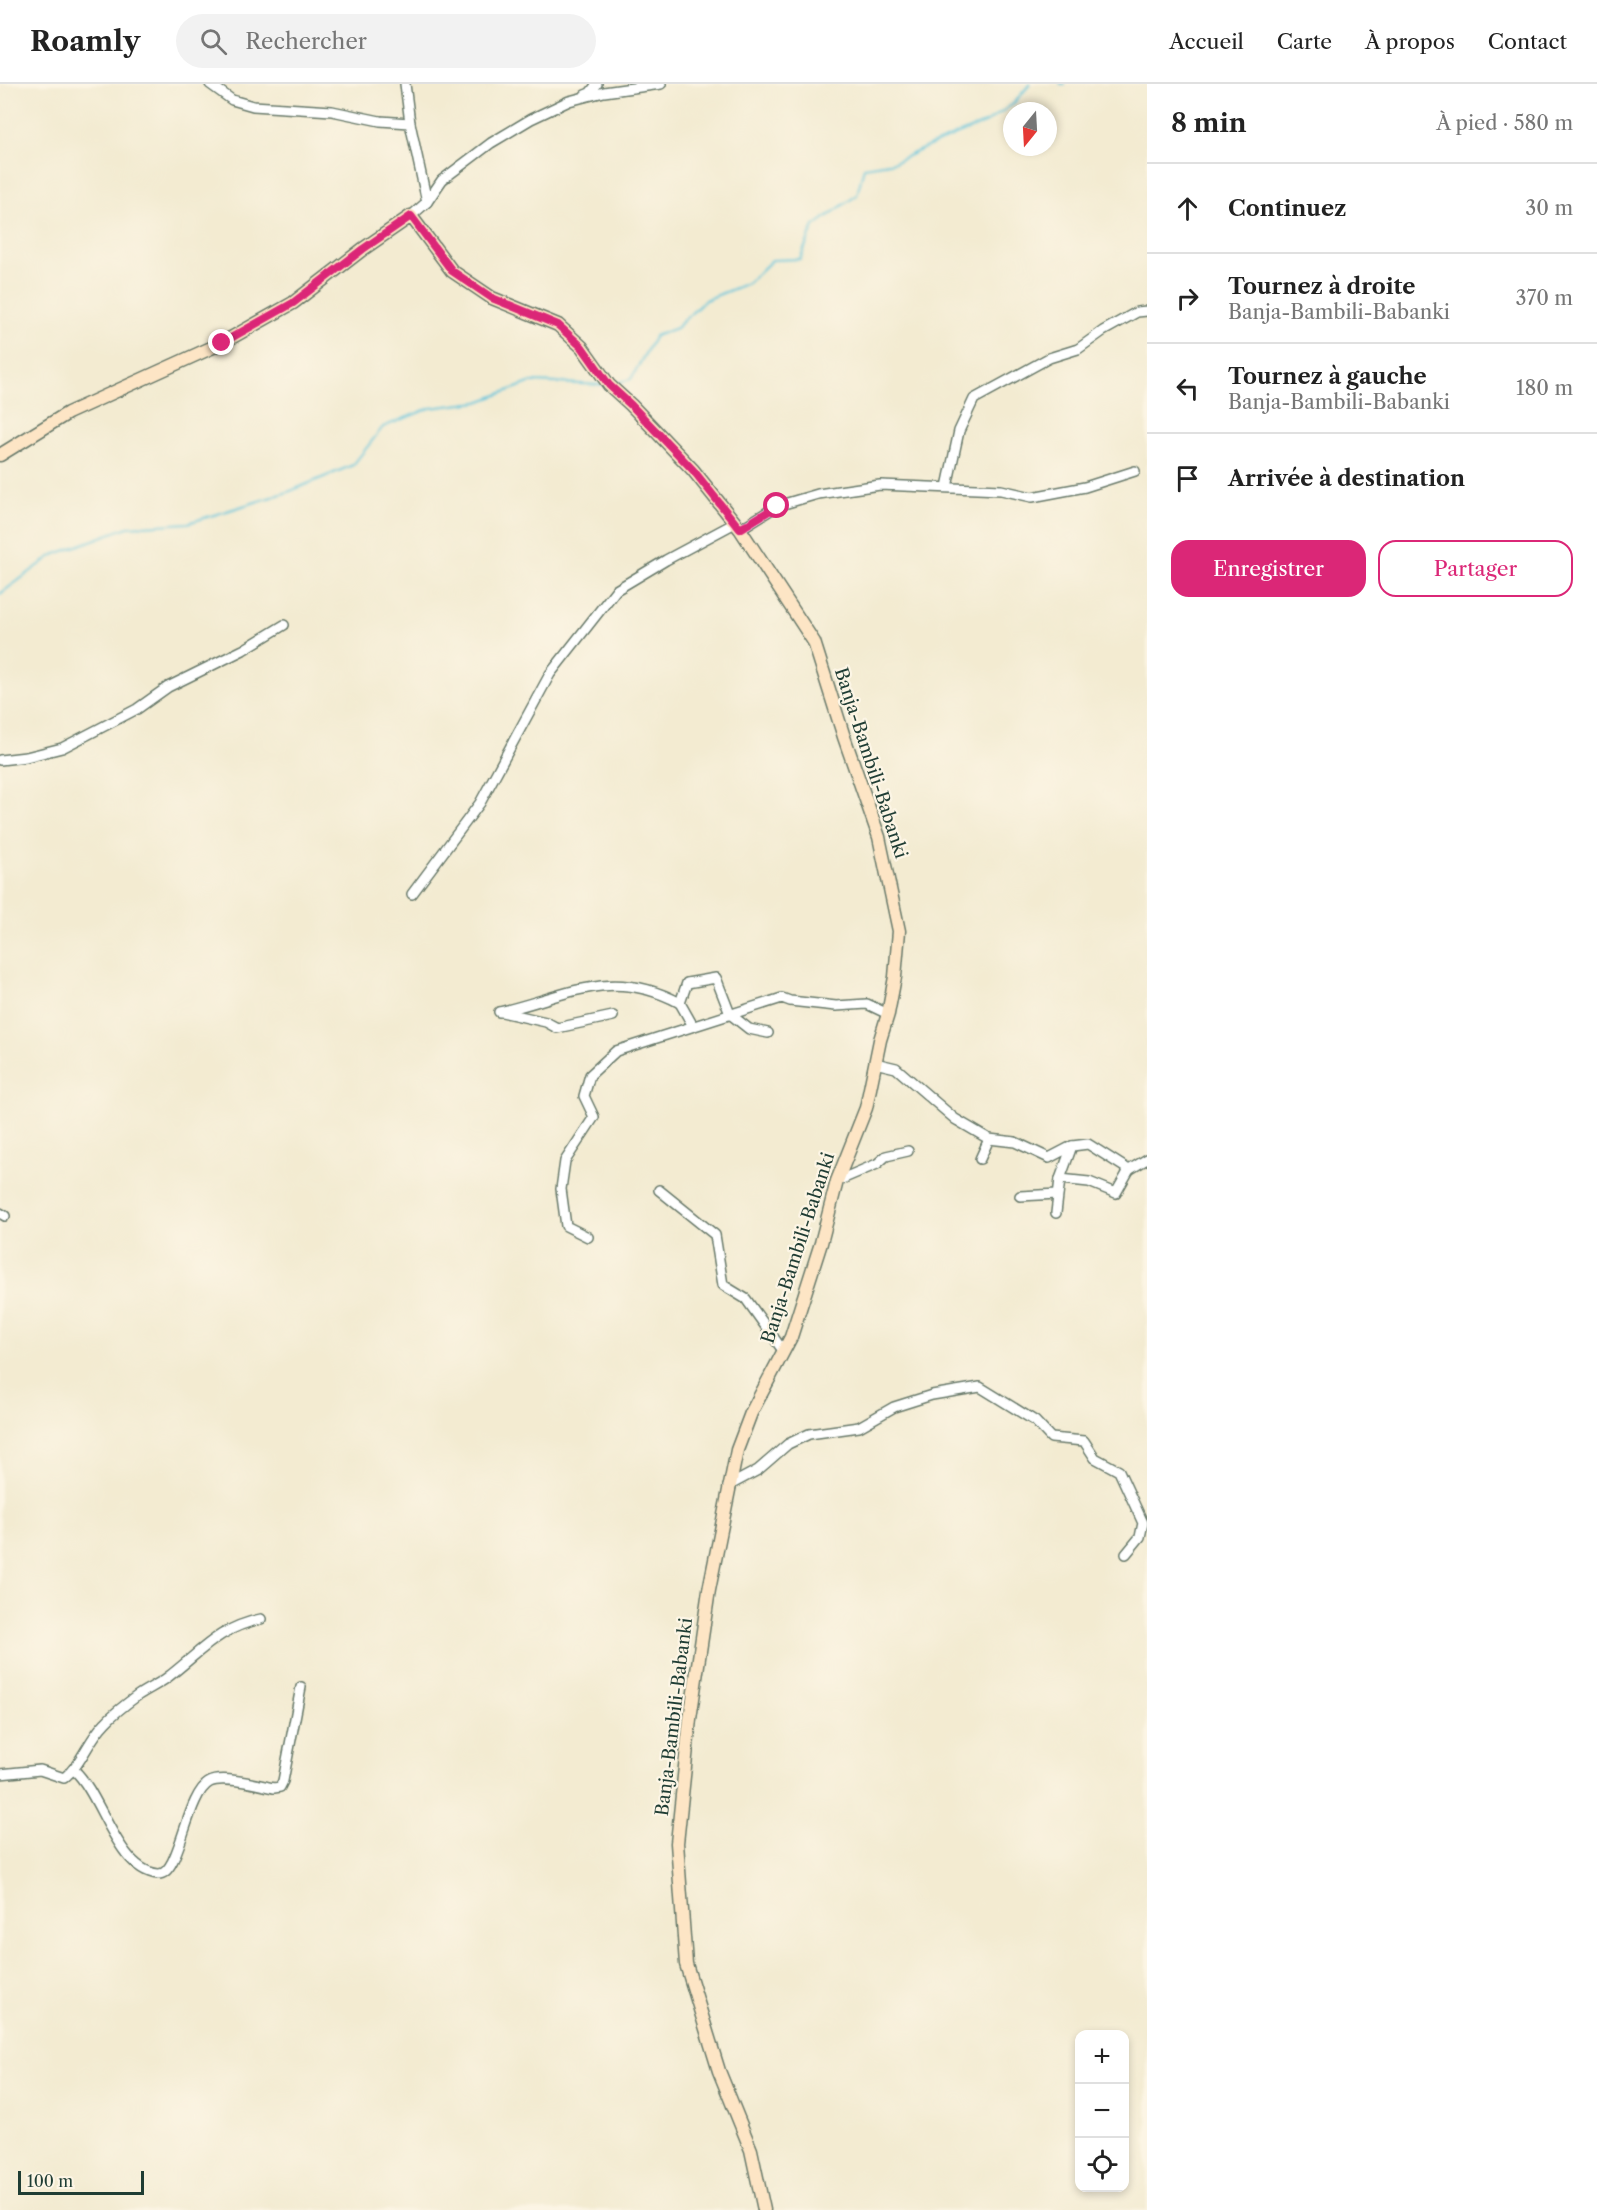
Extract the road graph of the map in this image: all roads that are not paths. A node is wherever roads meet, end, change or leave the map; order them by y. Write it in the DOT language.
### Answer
graph roads {
  1 [pos="210,84"];
  2 [pos="405,84"];
  3 [pos="597,84"];
  4 [pos="661,84"];
  5 [pos="569,101"];
  6 [pos="410,123"];
  7 [pos="427,202"];
  8 [pos="411,216"];
  9 [pos="1147,311"];
  10 [pos="0,455"];
  11 [pos="1135,471"];
  12 [pos="947,487"];
  13 [pos="738,526"];
  14 [pos="284,625"];
  15 [pos="0,760"];
  16 [pos="412,894"];
  17 [pos="680,1003"];
  18 [pos="730,1014"];
  19 [pos="888,1014"];
  20 [pos="613,1016"];
  21 [pos="693,1026"];
  22 [pos="768,1033"];
  23 [pos="875,1063"];
  24 [pos="989,1139"];
  25 [pos="1072,1146"];
  26 [pos="908,1150"];
  27 [pos="1147,1159"];
  28 [pos="980,1160"];
  29 [pos="1129,1170"];
  30 [pos="1060,1179"];
  31 [pos="837,1181"];
  32 [pos="659,1190"];
  33 [pos="1058,1194"];
  34 [pos="1020,1196"];
  35 [pos="1056,1213"];
  36 [pos="588,1237"];
  37 [pos="784,1352"];
  38 [pos="728,1486"];
  39 [pos="1126,1554"];
  40 [pos="261,1619"];
  41 [pos="301,1687"];
  42 [pos="74,1770"];
  43 [pos="0,1774"];
  44 [pos="764,2210"];
  1 -- 6 [label="street"];
  2 -- 6 [label="street"];
  3 -- 5 [label="street"];
  4 -- 5 [label="street"];
  5 -- 7 [label="street"];
  6 -- 7 [label="street"];
  7 -- 8 [label="street"];
  8 -- 10 [label="street"];
  8 -- 13 [label="street, Banja-Bambili-Babanki"];
  9 -- 12 [label="street"];
  11 -- 12 [label="street"];
  12 -- 13 [label="street"];
  13 -- 16 [label="street"];
  13 -- 19 [label="street, Banja-Bambili-Babanki"];
  14 -- 15 [label="street"];
  17 -- 18 [label="street"];
  17 -- 20 [label="street"];
  17 -- 21 [label="street"];
  18 -- 19 [label="street"];
  18 -- 21 [label="street"];
  18 -- 22 [label="street"];
  19 -- 23 [label="street, Banja-Bambili-Babanki"];
  21 -- 36 [label="street"];
  23 -- 24 [label="street"];
  23 -- 31 [label="street, Banja-Bambili-Babanki"];
  24 -- 25 [label="street"];
  24 -- 28 [label="street"];
  25 -- 29 [label="street"];
  25 -- 30 [label="street"];
  26 -- 31 [label="street"];
  27 -- 29 [label="street"];
  29 -- 30 [label="street"];
  30 -- 33 [label="street"];
  31 -- 37 [label="street, Banja-Bambili-Babanki"];
  32 -- 37 [label="street"];
  33 -- 34 [label="street"];
  33 -- 35 [label="street"];
  37 -- 38 [label="street, Banja-Bambili-Babanki"];
  38 -- 39 [label="street"];
  38 -- 44 [label="street, Banja-Bambili-Babanki"];
  40 -- 42 [label="street"];
  41 -- 42 [label="street"];
  42 -- 43 [label="street"];
}
